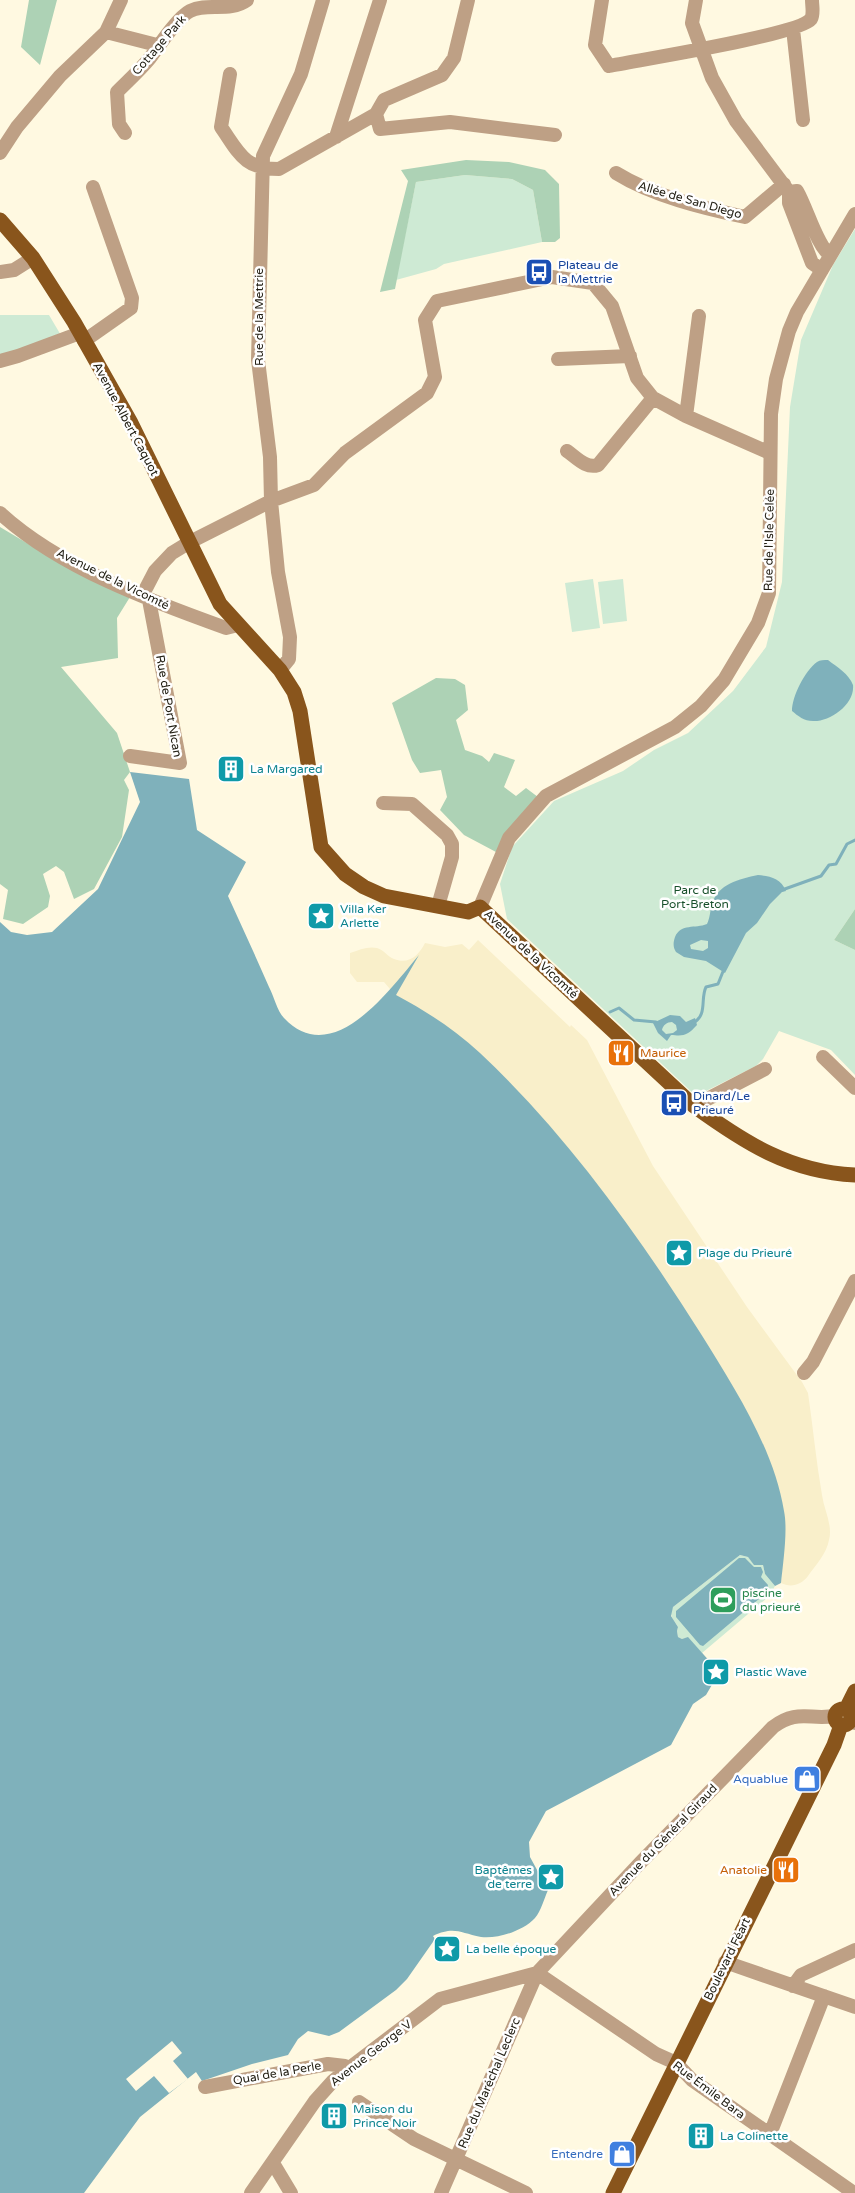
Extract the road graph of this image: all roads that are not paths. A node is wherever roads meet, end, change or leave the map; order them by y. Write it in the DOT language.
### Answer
graph roads {
  1 [pos="121,0"];
  2 [pos="247,0"];
  3 [pos="323,0"];
  4 [pos="380,0"];
  5 [pos="468,0"];
  6 [pos="602,0"];
  7 [pos="696,0"];
  8 [pos="812,0"];
  9 [pos="793,29"];
  10 [pos="106,32"];
  11 [pos="157,45"];
  12 [pos="702,49"];
  13 [pos="230,74"];
  14 [pos="376,114"];
  15 [pos="803,120"];
  16 [pos="125,133"];
  17 [pos="556,135"];
  18 [pos="336,137"];
  19 [pos="0,153"];
  20 [pos="263,169"];
  21 [pos="616,173"];
  22 [pos="93,187"];
  23 [pos="786,188"];
  24 [pos="855,214"];
  25 [pos="0,220"];
  26 [pos="830,255"];
  27 [pos="33,258"];
  28 [pos="822,270"];
  29 [pos="0,272"];
  30 [pos="699,316"];
  31 [pos="82,337"];
  32 [pos="630,356"];
  33 [pos="558,359"];
  34 [pos="0,360"];
  35 [pos="653,398"];
  36 [pos="686,416"];
  37 [pos="568,451"];
  38 [pos="770,453"];
  39 [pos="270,501"];
  40 [pos="0,513"];
  41 [pos="190,542"];
  42 [pos="145,598"];
  43 [pos="238,625"];
  44 [pos="280,670"];
  45 [pos="130,756"];
  46 [pos="383,803"];
  47 [pos="438,906"];
  48 [pos="480,907"];
  49 [pos="823,1057"];
  50 [pos="765,1069"];
  51 [pos="855,1088"];
  52 [pos="694,1106"];
  53 [pos="855,1175"];
  54 [pos="855,1281"];
  55 [pos="804,1373"];
  56 [pos="848,1712"];
  57 [pos="855,1950"];
  58 [pos="725,1962"];
  59 [pos="536,1973"];
  60 [pos="793,1986"];
  61 [pos="824,1996"];
  62 [pos="855,2007"];
  63 [pos="676,2063"];
  64 [pos="348,2069"];
  65 [pos="205,2087"];
  66 [pos="358,2102"];
  67 [pos="770,2134"];
  68 [pos="456,2159"];
  69 [pos="273,2163"];
  70 [pos="618,2191"];
  71 [pos="251,2193"];
  72 [pos="291,2193"];
  73 [pos="441,2193"];
  74 [pos="526,2193"];
  75 [pos="854,2193"];
  1 -- 10 [label="street"];
  2 -- 11 [label="street, Cottage Park"];
  3 -- 20 [label="street, Rue de la Mettrie"];
  4 -- 18 [label="street"];
  5 -- 14 [label="street"];
  6 -- 12 [label="street"];
  7 -- 12 [label="street"];
  8 -- 9 [label="street"];
  9 -- 12 [label="street"];
  9 -- 15 [label="street"];
  10 -- 11 [label="street, Cottage Park"];
  10 -- 19 [label="street"];
  11 -- 16 [label="street, Cottage Park"];
  12 -- 23 [label="street"];
  13 -- 20 [label="street"];
  14 -- 17 [label="street"];
  14 -- 18 [label="street"];
  18 -- 20 [label="street"];
  20 -- 39 [label="street, Rue de la Mettrie"];
  21 -- 23 [label="street, Allée de San Diego"];
  22 -- 31 [label="street"];
  23 -- 26 [label="street"];
  23 -- 28 [label="street"];
  24 -- 26 [label="street, Rue de l'Isle Celée"];
  25 -- 27 [label="main road, Avenue Albert Caquot"];
  26 -- 28 [label="street, Rue de l'Isle Celée"];
  27 -- 29 [label="street"];
  27 -- 31 [label="main road, Avenue Albert Caquot"];
  28 -- 38 [label="street, Rue de l'Isle Celée"];
  30 -- 36 [label="street"];
  31 -- 34 [label="street"];
  31 -- 41 [label="main road, Avenue Albert Caquot"];
  32 -- 33 [label="street"];
  32 -- 35 [label="street"];
  32 -- 39 [label="street"];
  35 -- 36 [label="street"];
  35 -- 37 [label="street"];
  36 -- 38 [label="street"];
  38 -- 48 [label="street, Rue de l'Isle Celée"];
  39 -- 41 [label="street"];
  39 -- 44 [label="street, Rue de la Mettrie"];
  40 -- 42 [label="street, Avenue de la Vicomté"];
  41 -- 42 [label="street"];
  41 -- 43 [label="main road, Avenue Albert Caquot"];
  42 -- 43 [label="street, Avenue de la Vicomté"];
  42 -- 45 [label="street, Rue de Port Nican"];
  43 -- 44 [label="main road, Avenue de la Vicomté"];
  44 -- 47 [label="main road, Avenue de la Vicomté"];
  46 -- 47 [label="street"];
  47 -- 48 [label="main road, Avenue de la Vicomté"];
  48 -- 52 [label="main road, Avenue de la Vicomté"];
  49 -- 51 [label="street"];
  50 -- 52 [label="street"];
  52 -- 53 [label="main road, Avenue de la Vicomté"];
  54 -- 55 [label="street"];
  56 -- 58 [label="main road, Boulevard Féart"];
  56 -- 59 [label="street, Avenue du Général Giraud"];
  57 -- 60 [label="street"];
  58 -- 60 [label="street"];
  58 -- 63 [label="main road, Boulevard Féart"];
  59 -- 63 [label="street, Rue Émile Bara"];
  59 -- 64 [label="street, Avenue George V"];
  59 -- 68 [label="street, Rue du Maréchal Leclerc"];
  60 -- 61 [label="street"];
  61 -- 62 [label="street"];
  61 -- 67 [label="street"];
  63 -- 67 [label="street, Rue Émile Bara"];
  63 -- 70 [label="main road, Boulevard Féart"];
  64 -- 65 [label="street, Quai de la Perle"];
  64 -- 69 [label="street, Avenue George V"];
  66 -- 68 [label="street"];
  67 -- 75 [label="street, Rue Émile Bara"];
  68 -- 73 [label="street, Rue du Maréchal Leclerc"];
  68 -- 74 [label="street"];
  69 -- 71 [label="street, Avenue George V"];
  69 -- 72 [label="street"];
}
